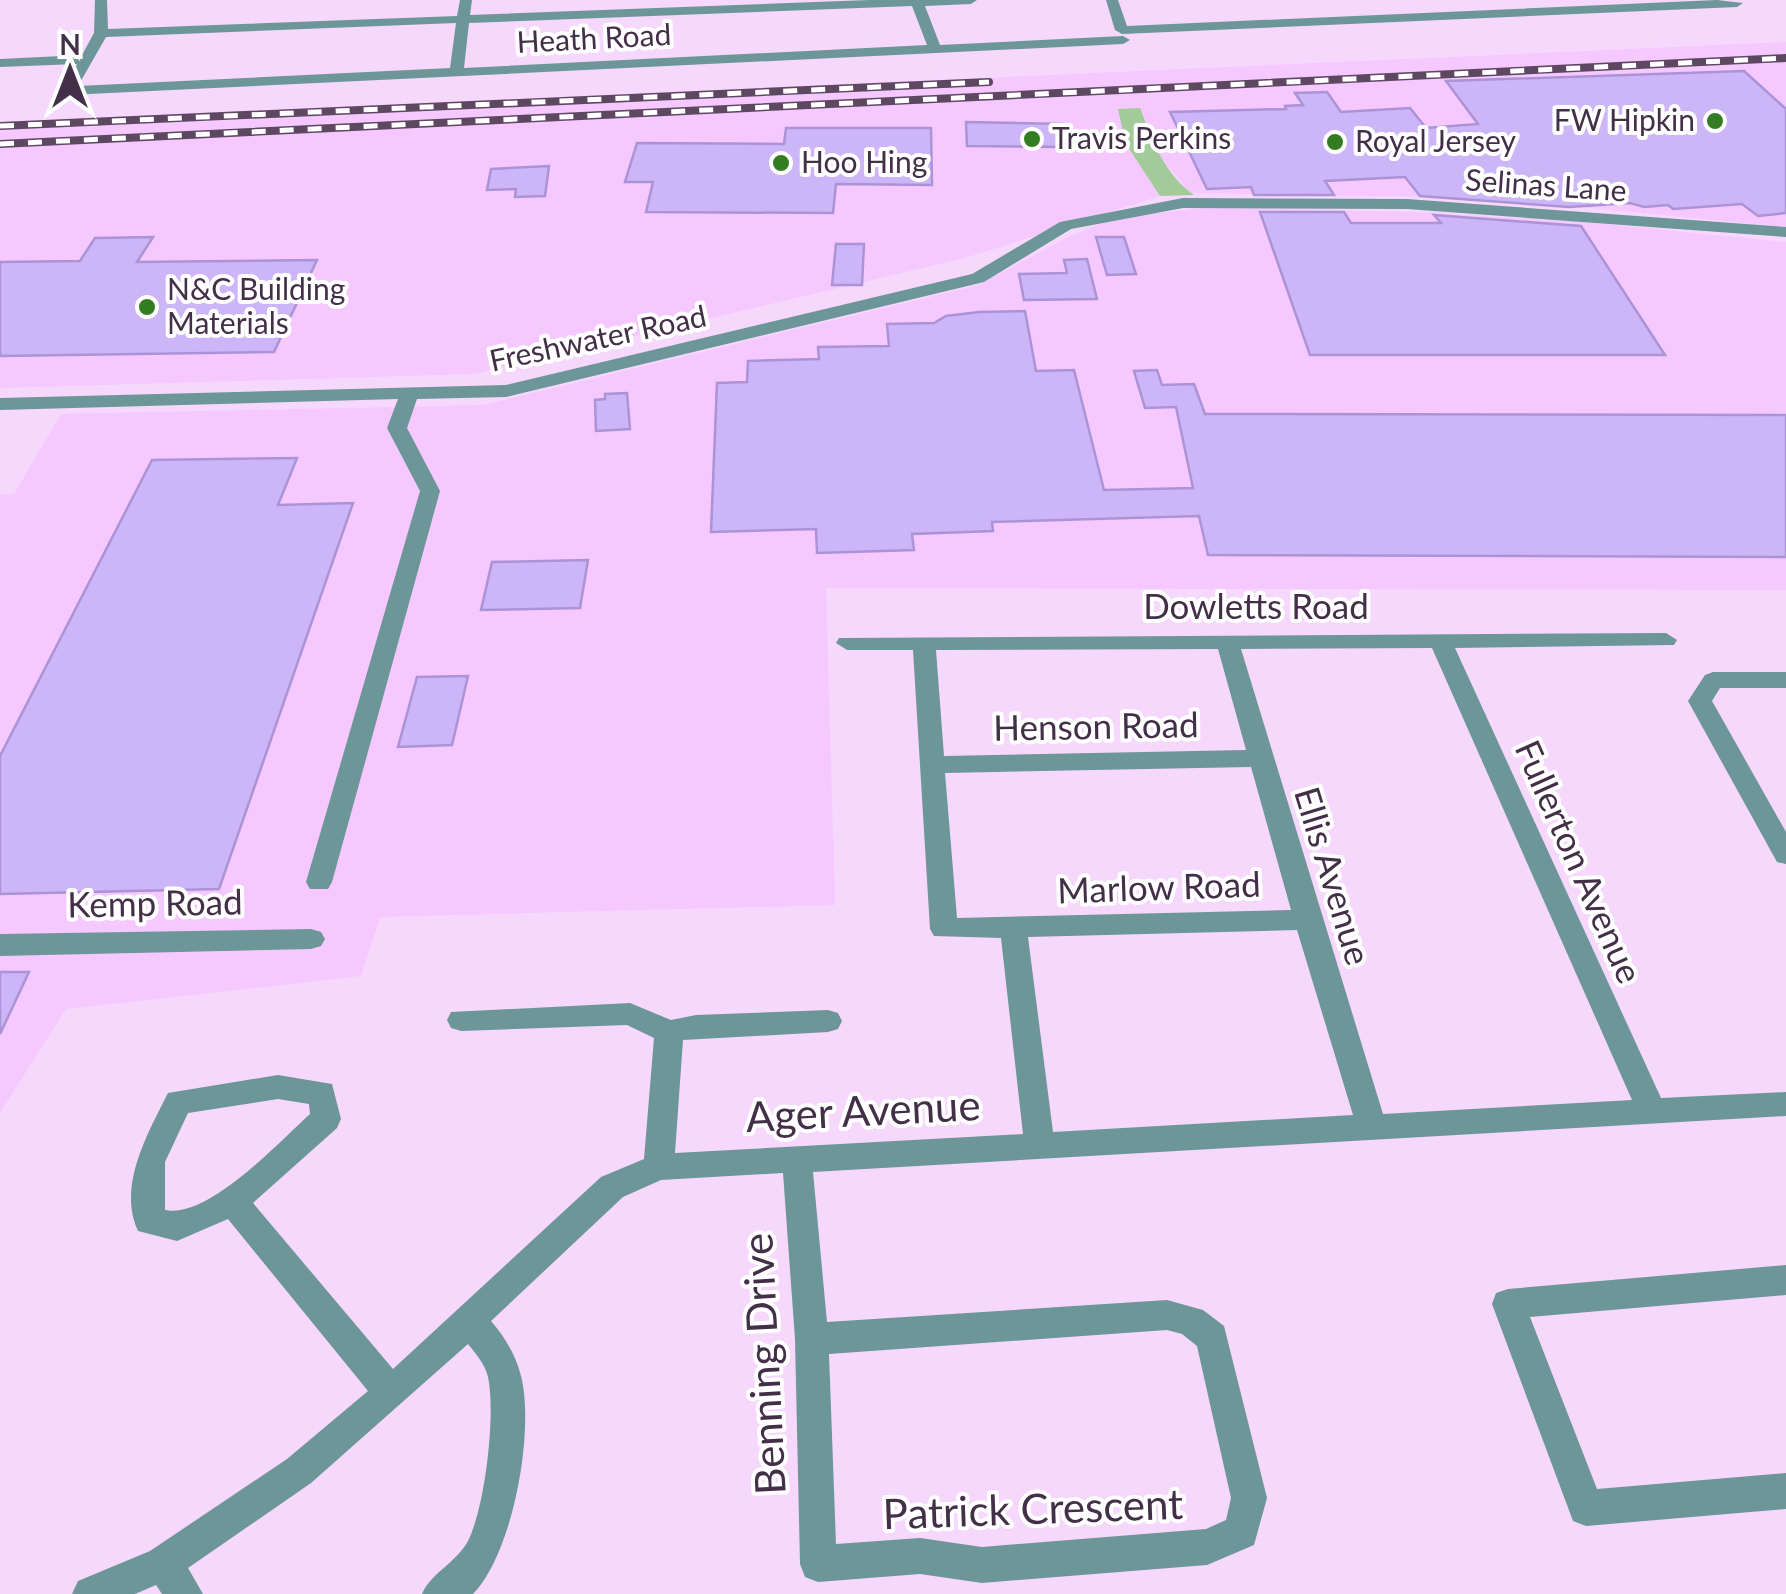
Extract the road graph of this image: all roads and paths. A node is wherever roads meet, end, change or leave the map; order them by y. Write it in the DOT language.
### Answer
graph roads {
  1 [pos="101,0"];
  2 [pos="466,0"];
  3 [pos="971,0"];
  4 [pos="1112,0"];
  5 [pos="1394,0"];
  6 [pos="917,2"];
  7 [pos="814,3"];
  8 [pos="1737,3"];
  9 [pos="1577,4"];
  10 [pos="1406,17"];
  11 [pos="463,21"];
  12 [pos="100,32"];
  13 [pos="1122,35"];
  14 [pos="936,49"];
  15 [pos="84,59"];
  16 [pos="0,63"];
  17 [pos="456,74"];
  18 [pos="1183,204"];
  19 [pos="1786,232"];
  20 [pos="409,394"];
  21 [pos="0,404"];
  22 [pos="1666,640"];
  23 [pos="1440,641"];
  24 [pos="1227,642"];
  25 [pos="846,643"];
  26 [pos="924,643"];
  27 [pos="1786,680"];
  28 [pos="1261,758"];
  29 [pos="932,765"];
  30 [pos="1786,854"];
  31 [pos="319,882"];
  32 [pos="1307,920"];
  33 [pos="1012,927"];
  34 [pos="311,939"];
  35 [pos="0,945"];
  36 [pos="461,1020"];
  37 [pos="828,1021"];
  38 [pos="669,1032"];
  39 [pos="1786,1104"];
  40 [pos="1652,1112"];
  41 [pos="1374,1130"];
  42 [pos="1040,1147"];
  43 [pos="797,1160"];
  44 [pos="659,1168"];
  45 [pos="233,1202"];
  46 [pos="1786,1280"];
  47 [pos="468,1321"];
  48 [pos="812,1339"];
  49 [pos="390,1393"];
  50 [pos="1786,1491"];
  51 [pos="163,1564"];
  52 [pos="818,1564"];
  53 [pos="92,1594"];
  54 [pos="184,1594"];
  55 [pos="441,1594"];
  1 -- 12 [label="street"];
  2 -- 11 [label="street"];
  3 -- 6 [label="street"];
  4 -- 13 [label="street"];
  5 -- 10 [label="street"];
  6 -- 7 [label="street"];
  6 -- 14 [label="street"];
  7 -- 11 [label="street"];
  8 -- 9 [label="street, Heath Road"];
  9 -- 10 [label="street, Heath Road"];
  10 -- 13 [label="street, Heath Road"];
  11 -- 12 [label="street"];
  11 -- 17 [label="street"];
  12 -- 15 [label="street"];
  13 -- 14 [label="street, Heath Road"];
  14 -- 17 [label="street, Heath Road"];
  15 -- 16 [label="street"];
  15 -- 17 [label="street, Heath Road"];
  18 -- 19 [label="street, Selinas Lane"];
  18 -- 20 [label="street, Freshwater Road"];
  20 -- 21 [label="street, Freshwater Road"];
  20 -- 31 [label="street"];
  22 -- 23 [label="street, Dowletts Road"];
  23 -- 24 [label="street, Dowletts Road"];
  23 -- 40 [label="street, Fullerton Avenue"];
  24 -- 26 [label="street, Dowletts Road"];
  24 -- 28 [label="street, Ellis Avenue"];
  25 -- 26 [label="street, Dowletts Road"];
  26 -- 29 [label="street"];
  27 -- 30 [label="street"];
  28 -- 29 [label="street, Henson Road"];
  28 -- 32 [label="street, Ellis Avenue"];
  29 -- 33 [label="street, Marlow Road"];
  32 -- 33 [label="street, Marlow Road"];
  32 -- 41 [label="street, Ellis Avenue"];
  33 -- 42 [label="street"];
  34 -- 35 [label="street, Kemp Road"];
  36 -- 38 [label="street"];
  37 -- 38 [label="street"];
  38 -- 44 [label="street"];
  39 -- 40 [label="street, Ager Avenue"];
  40 -- 41 [label="street, Ager Avenue"];
  41 -- 42 [label="street, Ager Avenue"];
  42 -- 43 [label="street, Ager Avenue"];
  43 -- 44 [label="street, Ager Avenue"];
  43 -- 48 [label="street, Benning Drive"];
  44 -- 47 [label="street, Ager Avenue"];
  45 -- 45 [label="street"];
  45 -- 49 [label="street"];
  46 -- 50 [label="street"];
  47 -- 49 [label="street, Ager Avenue"];
  47 -- 55 [label="street"];
  48 -- 52 [label="street, Benning Drive"];
  48 -- 52 [label="street, Patrick Crescent"];
  49 -- 51 [label="street, Ager Avenue"];
  51 -- 53 [label="street, Ager Avenue"];
  51 -- 54 [label="street"];
}
